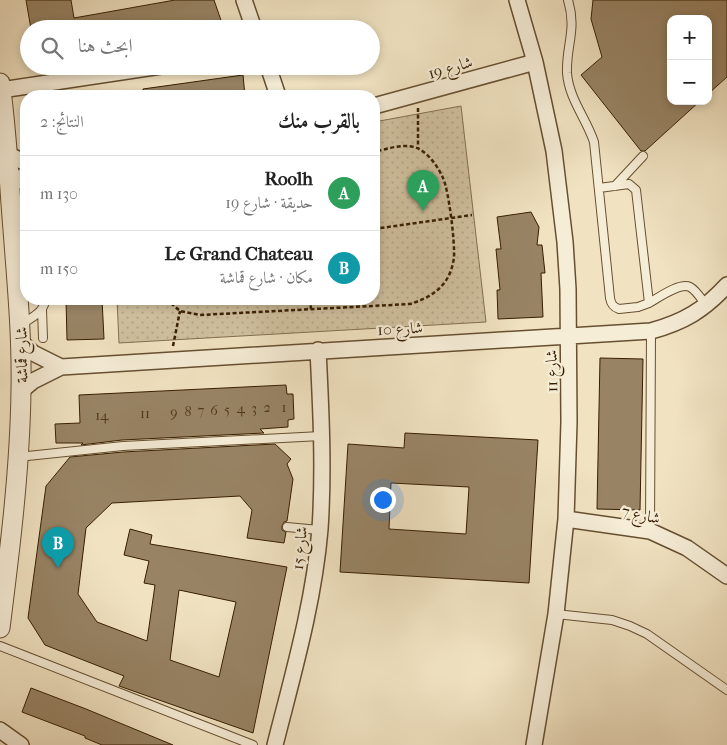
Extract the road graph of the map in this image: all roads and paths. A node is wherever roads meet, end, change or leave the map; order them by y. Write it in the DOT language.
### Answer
graph roads {
  1 [pos="244,0"];
  2 [pos="517,0"];
  3 [pos="568,0"];
  4 [pos="251,20"];
  5 [pos="535,62"];
  6 [pos="89,75"];
  7 [pos="271,75"];
  8 [pos="0,86"];
  9 [pos="276,90"];
  10 [pos="418,95"];
  11 [pos="380,104"];
  12 [pos="418,149"];
  13 [pos="380,151"];
  14 [pos="4,154"];
  15 [pos="643,156"];
  16 [pos="20,161"];
  17 [pos="20,178"];
  18 [pos="615,186"];
  19 [pos="5,187"];
  20 [pos="599,188"];
  21 [pos="472,215"];
  22 [pos="450,218"];
  23 [pos="380,228"];
  24 [pos="727,285"];
  25 [pos="649,303"];
  26 [pos="44,305"];
  27 [pos="173,305"];
  28 [pos="311,305"];
  29 [pos="706,305"];
  30 [pos="311,309"];
  31 [pos="42,310"];
  32 [pos="180,311"];
  33 [pos="651,331"];
  34 [pos="21,334"];
  35 [pos="567,335"];
  36 [pos="43,338"];
  37 [pos="318,350"];
  38 [pos="170,360"];
  39 [pos="60,367"];
  40 [pos="21,391"];
  41 [pos="322,436"];
  42 [pos="18,457"];
  43 [pos="566,520"];
  44 [pos="287,527"];
  45 [pos="320,530"];
  46 [pos="650,531"];
  47 [pos="727,576"];
  48 [pos="556,614"];
  49 [pos="0,628"];
  50 [pos="0,646"];
  51 [pos="727,690"];
  52 [pos="0,730"];
  53 [pos="20,744"];
  54 [pos="0,745"];
  55 [pos="253,745"];
  56 [pos="275,745"];
  57 [pos="534,745"];
  1 -- 4 [label="street"];
  2 -- 5 [label="street, شارع 11"];
  3 -- 20 [label="lane"];
  5 -- 10 [label="street, شارع 19"];
  5 -- 35 [label="street, شارع 11"];
  6 -- 8 [label="street"];
  7 -- 9 [label="street"];
  8 -- 14 [label="street, شارع قماشة"];
  10 -- 11 [label="street, شارع 19"];
  10 -- 12 [label="path"];
  12 -- 13 [label="path"];
  12 -- 22 [label="path"];
  14 -- 16 [label="street"];
  14 -- 19 [label="street, شارع قماشة"];
  15 -- 18 [label="lane"];
  17 -- 19 [label="street"];
  18 -- 20 [label="lane"];
  18 -- 25 [label="lane"];
  19 -- 34 [label="street, شارع قماشة"];
  20 -- 25 [label="lane"];
  21 -- 22 [label="path"];
  22 -- 23 [label="path"];
  22 -- 30 [label="path"];
  24 -- 29 [label="street, شارع 10"];
  25 -- 29 [label="lane"];
  26 -- 31 [label="lane"];
  27 -- 32 [label="path"];
  28 -- 30 [label="path"];
  29 -- 33 [label="street, شارع 10"];
  30 -- 32 [label="path"];
  31 -- 34 [label="lane"];
  31 -- 36 [label="lane"];
  32 -- 38 [label="path"];
  33 -- 35 [label="street, شارع 10"];
  33 -- 46 [label="lane"];
  34 -- 39 [label="street"];
  34 -- 40 [label="street, شارع قماشة"];
  35 -- 37 [label="street, شارع 10"];
  35 -- 43 [label="street, شارع 11"];
  37 -- 38 [label="street, شارع 10"];
  37 -- 41 [label="street, شارع 15"];
  38 -- 39 [label="street, شارع 10"];
  39 -- 40 [label="street, شارع 10"];
  40 -- 42 [label="street, شارع قماشة"];
  41 -- 42 [label="lane"];
  41 -- 45 [label="street, شارع 15"];
  42 -- 49 [label="street, شارع قماشة"];
  43 -- 46 [label="street, شارع 7"];
  43 -- 48 [label="street, شارع 11"];
  44 -- 45 [label="lane"];
  45 -- 56 [label="street, شارع 15"];
  46 -- 47 [label="street, شارع 7"];
  48 -- 51 [label="lane"];
  48 -- 57 [label="street, شارع 11"];
  50 -- 55 [label="lane"];
  52 -- 53 [label="street"];
  53 -- 54 [label="street"];
}
